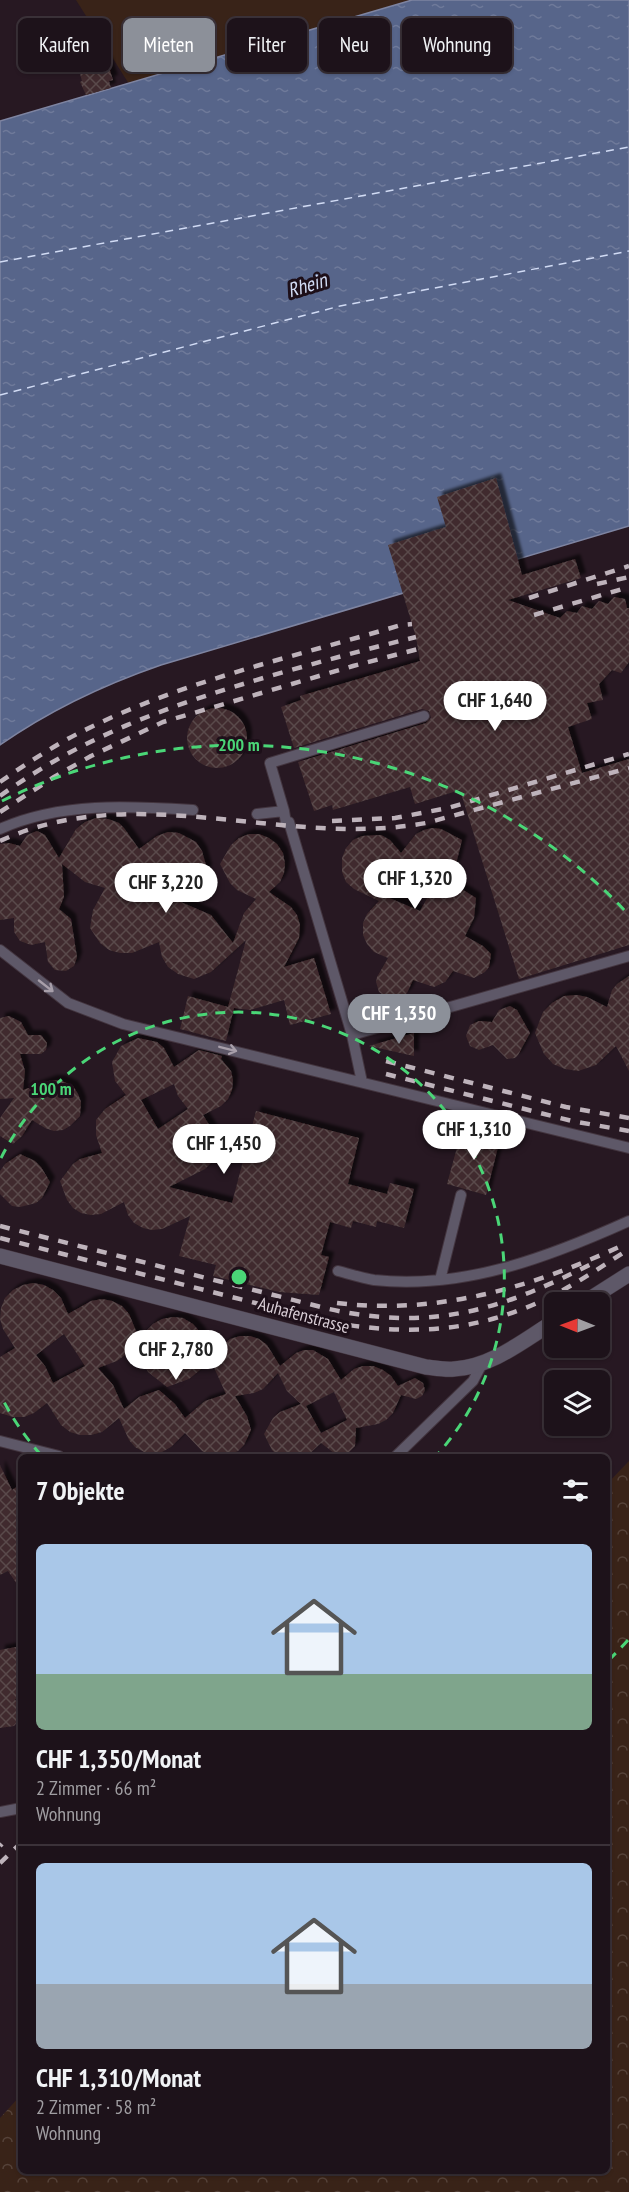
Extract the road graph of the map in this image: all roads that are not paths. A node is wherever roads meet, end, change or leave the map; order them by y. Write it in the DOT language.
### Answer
graph roads {
  1 [pos="424,716"];
  2 [pos="193,810"];
  3 [pos="284,811"];
  4 [pos="257,814"];
  5 [pos="0,829"];
  6 [pos="0,950"];
  7 [pos="629,956"];
  8 [pos="352,1035"];
  9 [pos="362,1082"];
  10 [pos="629,1148"];
  11 [pos="461,1195"];
  12 [pos="629,1221"];
  13 [pos="1,1259"];
  14 [pos="339,1271"];
  15 [pos="629,1274"];
  16 [pos="440,1280"];
  17 [pos="601,1292"];
  18 [pos="544,1328"];
  19 [pos="482,1364"];
  20 [pos="0,1441"];
  21 [pos="51,1454"];
  22 [pos="398,1454"];
  23 [pos="18,1809"];
  24 [pos="0,1812"];
  1 -- 3 [label="lane"];
  2 -- 5 [label="lane"];
  3 -- 4 [label="lane"];
  3 -- 8 [label="lane"];
  6 -- 9 [label="lane, one-way"];
  7 -- 8 [label="lane"];
  8 -- 9 [label="lane"];
  9 -- 10 [label="lane"];
  11 -- 16 [label="lane"];
  12 -- 16 [label="lane"];
  13 -- 19 [label="street, Auhafenstrasse"];
  14 -- 16 [label="lane"];
  15 -- 17 [label="street"];
  18 -- 19 [label="street, Auhafenstrasse"];
  19 -- 22 [label="lane"];
  20 -- 21 [label="lane"];
  23 -- 24 [label="lane"];
}
